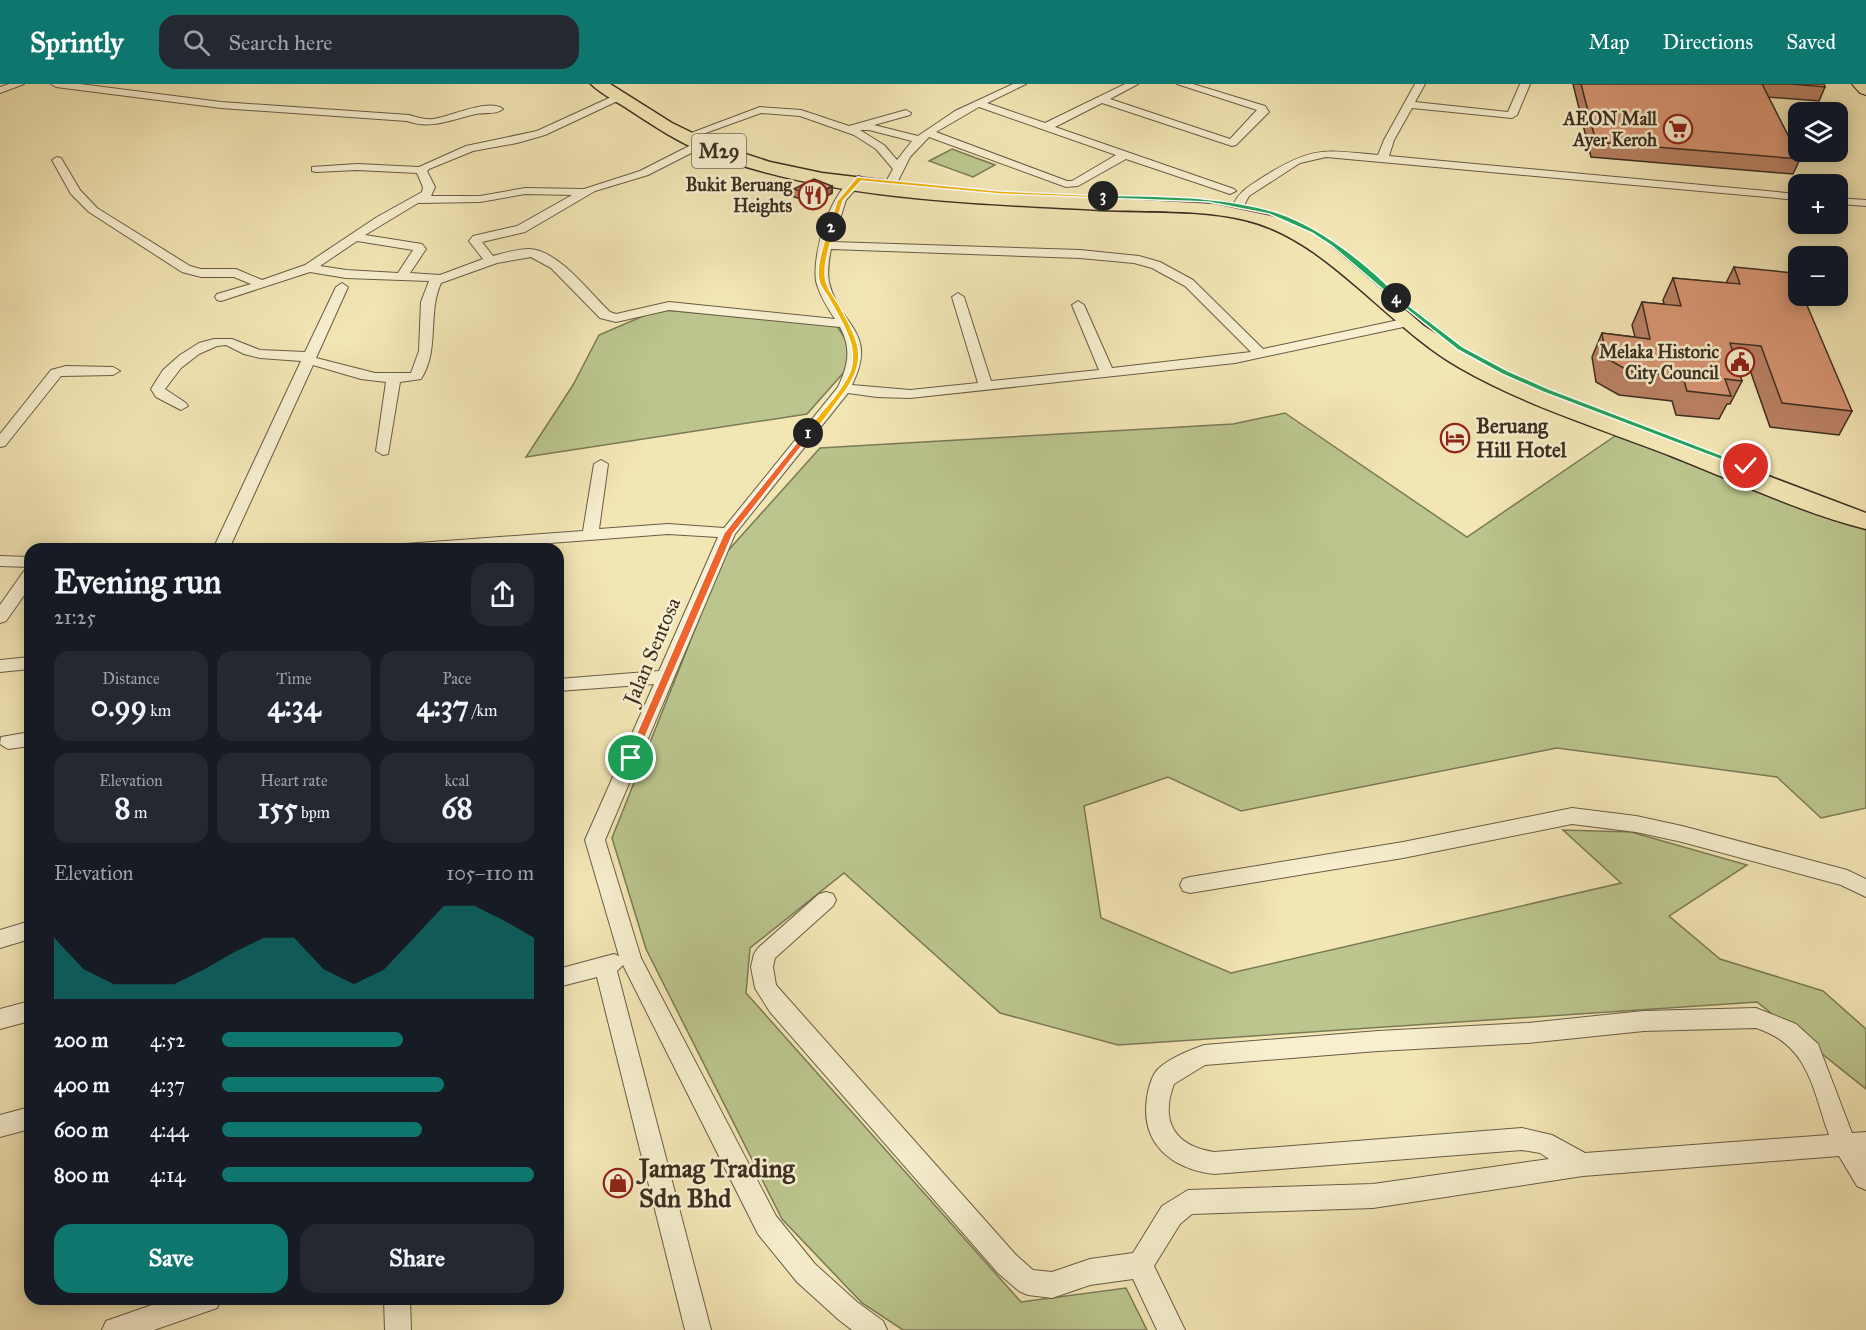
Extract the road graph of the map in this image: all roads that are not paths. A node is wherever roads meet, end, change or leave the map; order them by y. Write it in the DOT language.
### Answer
graph roads {
  1 [pos="19,84"];
  2 [pos="56,84"];
  3 [pos="599,84"];
  4 [pos="1022,84"];
  5 [pos="1133,84"];
  6 [pos="1182,84"];
  7 [pos="1420,84"];
  8 [pos="1525,84"];
  9 [pos="1862,84"];
  10 [pos="620,88"];
  11 [pos="1866,89"];
  12 [pos="0,90"];
  13 [pos="1102,100"];
  14 [pos="980,104"];
  15 [pos="1409,105"];
  16 [pos="498,109"];
  17 [pos="906,113"];
  18 [pos="863,126"];
  19 [pos="1048,126"];
  20 [pos="849,129"];
  21 [pos="925,137"];
  22 [pos="699,138"];
  23 [pos="1126,154"];
  24 [pos="1383,158"];
  25 [pos="57,160"];
  26 [pos="316,169"];
  27 [pos="421,170"];
  28 [pos="893,180"];
  29 [pos="856,182"];
  30 [pos="586,192"];
  31 [pos="1788,196"];
  32 [pos="1234,198"];
  33 [pos="416,200"];
  34 [pos="1848,202"];
  35 [pos="1866,203"];
  36 [pos="354,237"];
  37 [pos="827,245"];
  38 [pos="491,262"];
  39 [pos="309,268"];
  40 [pos="402,276"];
  41 [pos="438,280"];
  42 [pos="262,285"];
  43 [pos="342,287"];
  44 [pos="221,297"];
  45 [pos="958,297"];
  46 [pos="1078,305"];
  47 [pos="1408,322"];
  48 [pos="846,324"];
  49 [pos="1261,354"];
  50 [pos="307,358"];
  51 [pos="113,371"];
  52 [pos="1108,374"];
  53 [pos="394,378"];
  54 [pos="986,386"];
  55 [pos="844,388"];
  56 [pos="181,406"];
  57 [pos="0,443"];
  58 [pos="383,451"];
  59 [pos="600,464"];
  60 [pos="1866,509"];
  61 [pos="1866,521"];
  62 [pos="729,533"];
  63 [pos="590,534"];
  64 [pos="223,543"];
  65 [pos="479,543"];
  66 [pos="0,561"];
  67 [pos="24,562"];
  68 [pos="24,583"];
  69 [pos="0,617"];
  70 [pos="24,664"];
  71 [pos="0,666"];
  72 [pos="666,677"];
  73 [pos="564,685"];
  74 [pos="24,740"];
  75 [pos="8,741"];
  76 [pos="1190,885"];
  77 [pos="1866,889"];
  78 [pos="825,900"];
  79 [pos="24,932"];
  80 [pos="0,939"];
  81 [pos="631,959"];
  82 [pos="604,966"];
  83 [pos="564,976"];
  84 [pos="24,1013"];
  85 [pos="0,1019"];
  86 [pos="24,1120"];
  87 [pos="0,1126"];
  88 [pos="1856,1144"];
  89 [pos="1583,1165"];
  90 [pos="1866,1178"];
  91 [pos="1140,1265"];
  92 [pos="190,1305"];
  93 [pos="397,1305"];
  94 [pos="116,1330"];
  95 [pos="399,1330"];
  96 [pos="698,1330"];
  97 [pos="874,1330"];
  98 [pos="1172,1330"];
  1 -- 12 [label="street"];
  2 -- 16 [label="street"];
  3 -- 10 [label="main road, M29"];
  4 -- 14 [label="street"];
  5 -- 13 [label="street"];
  6 -- 13 [label="street"];
  7 -- 15 [label="street"];
  8 -- 15 [label="street"];
  9 -- 11 [label="highway"];
  10 -- 22 [label="main road, M29"];
  10 -- 27 [label="street"];
  13 -- 19 [label="street"];
  14 -- 19 [label="street"];
  14 -- 21 [label="street"];
  15 -- 24 [label="street"];
  17 -- 18 [label="street"];
  18 -- 20 [label="street"];
  18 -- 21 [label="street"];
  19 -- 23 [label="street"];
  20 -- 22 [label="street"];
  20 -- 28 [label="street"];
  21 -- 23 [label="street"];
  21 -- 28 [label="street"];
  22 -- 29 [label="main road, M29"];
  22 -- 30 [label="street"];
  23 -- 32 [label="street"];
  24 -- 31 [label="street"];
  24 -- 32 [label="street"];
  25 -- 42 [label="street"];
  26 -- 27 [label="street"];
  27 -- 33 [label="street"];
  28 -- 29 [label="main road, M29"];
  28 -- 32 [label="main road, M29"];
  28 -- 47 [label="main road, M29"];
  29 -- 37 [label="street, Jalan Sentosa"];
  30 -- 33 [label="street"];
  30 -- 38 [label="street"];
  32 -- 60 [label="main road, M29"];
  33 -- 36 [label="street"];
  34 -- 35 [label="street"];
  36 -- 39 [label="street"];
  36 -- 40 [label="street"];
  37 -- 48 [label="street, Jalan Sentosa"];
  37 -- 49 [label="street"];
  38 -- 41 [label="street"];
  38 -- 48 [label="street"];
  39 -- 40 [label="street"];
  39 -- 42 [label="street"];
  40 -- 41 [label="street"];
  41 -- 53 [label="street"];
  42 -- 44 [label="street"];
  43 -- 50 [label="street"];
  45 -- 54 [label="street"];
  46 -- 52 [label="street"];
  47 -- 49 [label="street"];
  47 -- 61 [label="main road, M29"];
  48 -- 55 [label="street, Jalan Sentosa"];
  49 -- 52 [label="street"];
  50 -- 53 [label="street"];
  50 -- 56 [label="street"];
  50 -- 64 [label="street"];
  51 -- 57 [label="street"];
  52 -- 54 [label="street"];
  53 -- 58 [label="street"];
  54 -- 55 [label="street"];
  55 -- 62 [label="street, Jalan Sentosa"];
  59 -- 63 [label="street"];
  62 -- 63 [label="street"];
  62 -- 72 [label="street, Jalan Sentosa"];
  63 -- 65 [label="street"];
  66 -- 67 [label="street"];
  68 -- 69 [label="street"];
  70 -- 71 [label="street"];
  72 -- 73 [label="street"];
  72 -- 81 [label="street, Jalan Sentosa"];
  74 -- 75 [label="street"];
  76 -- 77 [label="street"];
  78 -- 91 [label="street"];
  79 -- 80 [label="street"];
  81 -- 82 [label="street"];
  81 -- 97 [label="street, Jalan Sentosa"];
  82 -- 83 [label="street"];
  82 -- 96 [label="street"];
  84 -- 85 [label="street"];
  86 -- 87 [label="street"];
  88 -- 89 [label="street"];
  88 -- 89 [label="street"];
  88 -- 90 [label="street"];
  89 -- 91 [label="street"];
  91 -- 98 [label="street"];
  92 -- 94 [label="street"];
  93 -- 95 [label="street"];
}
